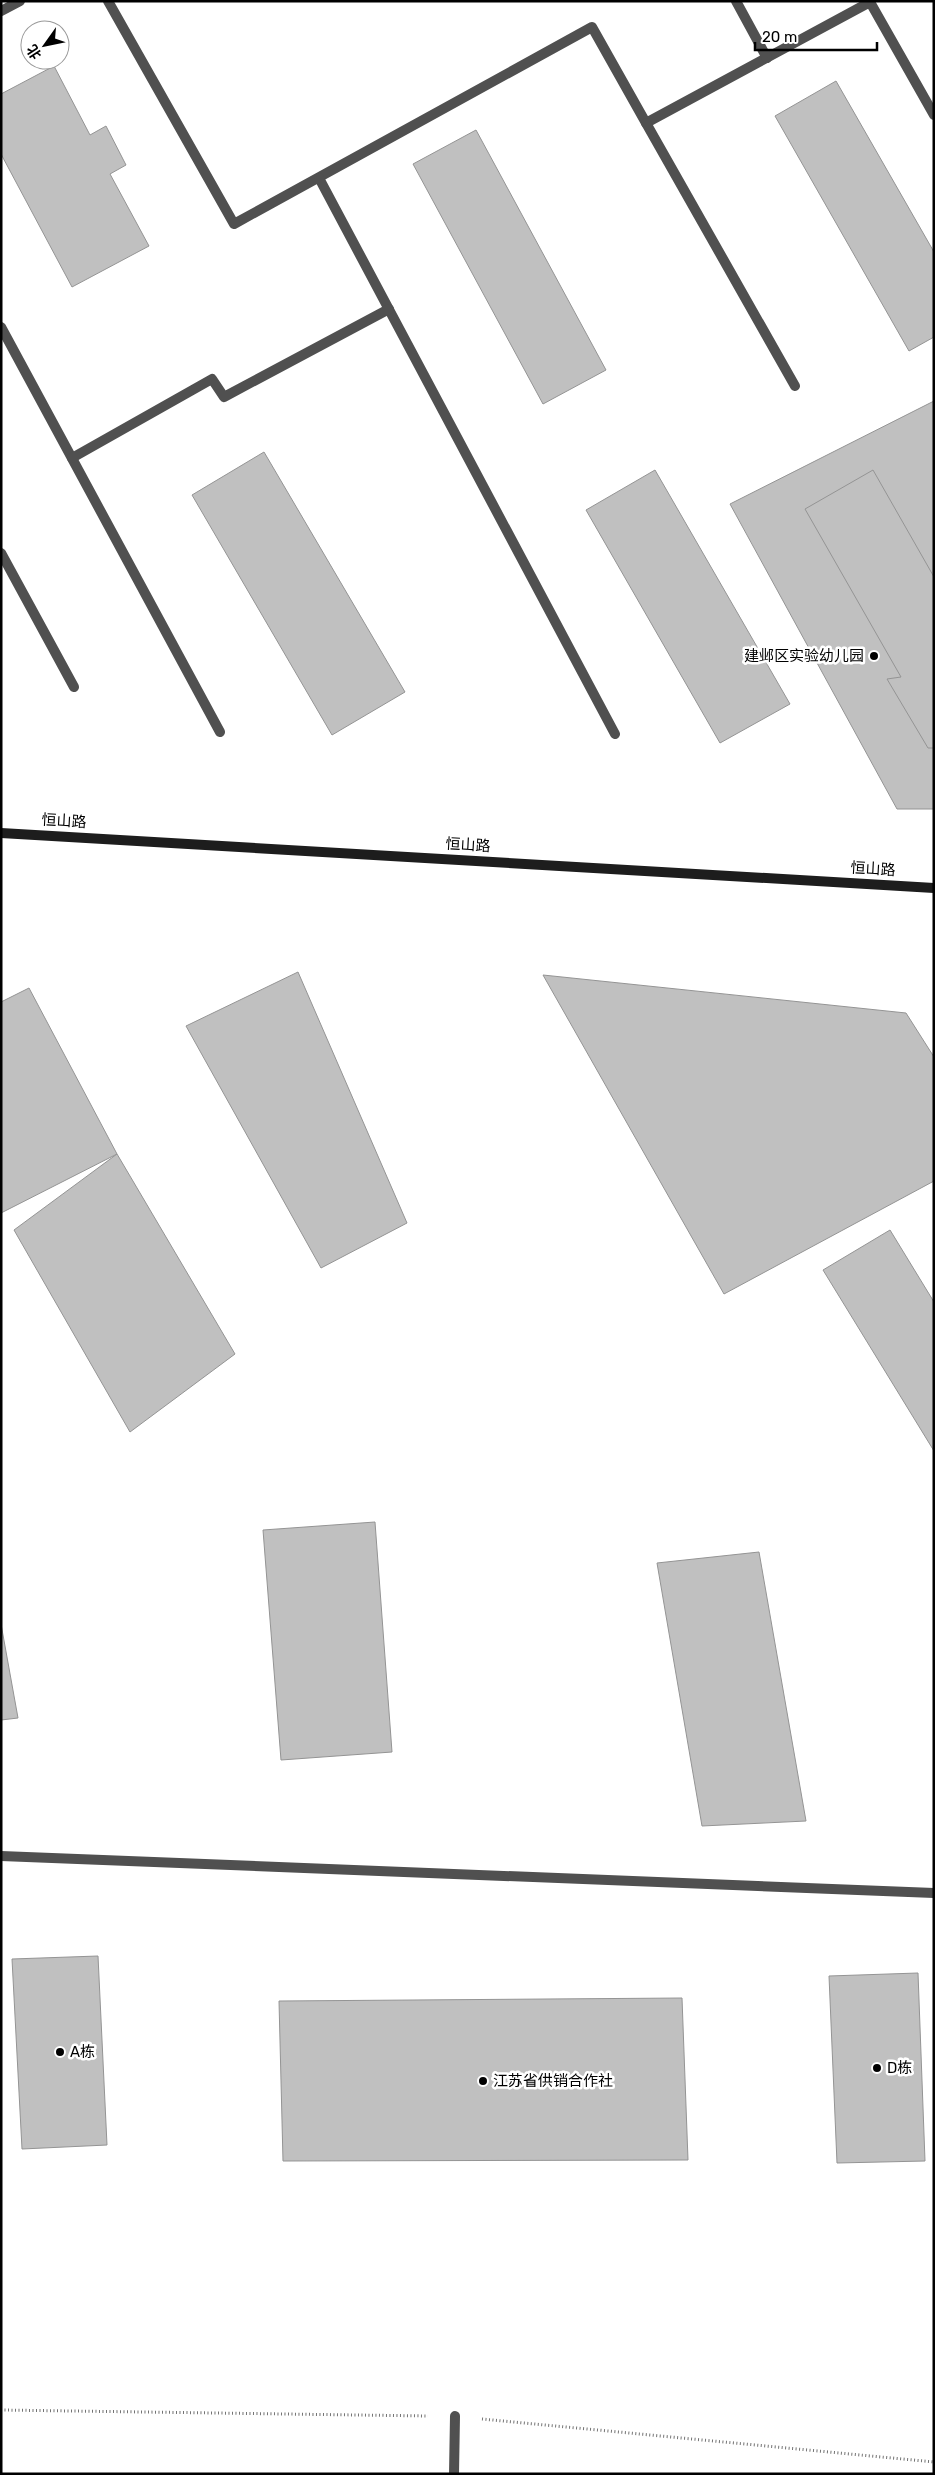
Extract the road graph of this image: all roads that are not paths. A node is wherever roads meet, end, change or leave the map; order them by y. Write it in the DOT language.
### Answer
graph roads {
  1 [pos="20,1"];
  2 [pos="108,1"];
  3 [pos="736,1"];
  4 [pos="1,11"];
  5 [pos="767,58"];
  6 [pos="934,115"];
  7 [pos="646,123"];
  8 [pos="319,178"];
  9 [pos="389,309"];
  10 [pos="1,327"];
  11 [pos="795,386"];
  12 [pos="72,458"];
  13 [pos="1,553"];
  14 [pos="74,687"];
  15 [pos="220,732"];
  16 [pos="615,734"];
  17 [pos="1,833"];
  18 [pos="934,888"];
  19 [pos="1,1856"];
  20 [pos="934,1893"];
  21 [pos="455,2416"];
  22 [pos="454,2471"];
  1 -- 4 [label="street"];
  2 -- 8 [label="street"];
  3 -- 5 [label="street"];
  5 -- 6 [label="street"];
  5 -- 7 [label="street"];
  7 -- 8 [label="street"];
  7 -- 11 [label="street"];
  8 -- 9 [label="street"];
  9 -- 12 [label="street"];
  9 -- 16 [label="street"];
  10 -- 12 [label="street"];
  12 -- 15 [label="street"];
  13 -- 14 [label="street"];
  17 -- 18 [label="street, 恒山路"];
  19 -- 20 [label="street"];
  21 -- 22 [label="street"];
}
